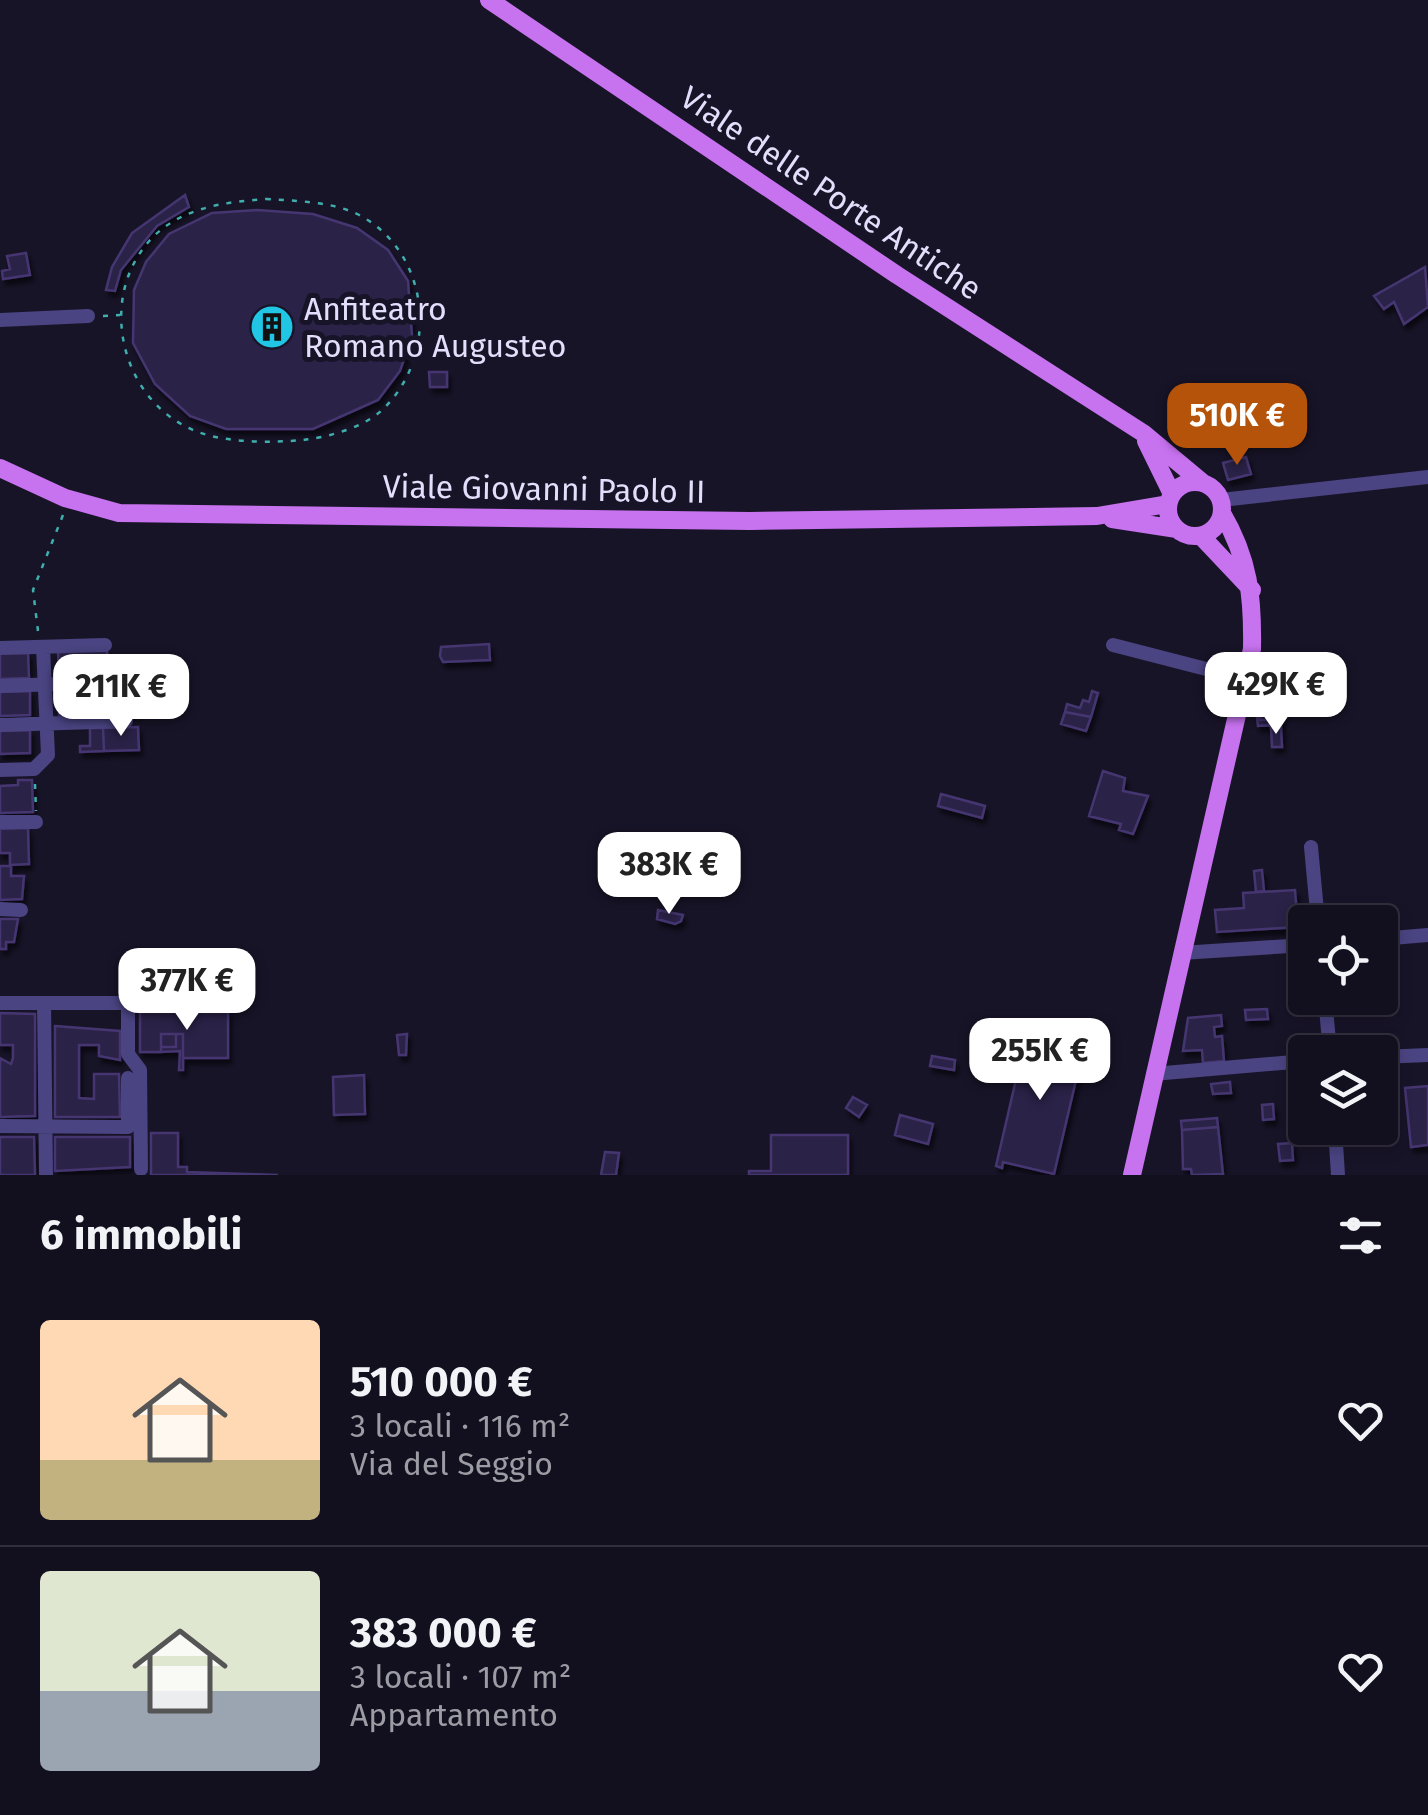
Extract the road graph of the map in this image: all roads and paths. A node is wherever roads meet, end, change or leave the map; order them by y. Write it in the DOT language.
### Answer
graph roads {
  1 [pos="488,0"];
  2 [pos="122,315"];
  3 [pos="88,316"];
  4 [pos="0,320"];
  5 [pos="1143,434"];
  6 [pos="0,468"];
  7 [pos="1428,477"];
  8 [pos="1204,483"];
  9 [pos="1170,499"];
  10 [pos="70,500"];
  11 [pos="1222,507"];
  12 [pos="1097,516"];
  13 [pos="1176,529"];
  14 [pos="1200,536"];
  15 [pos="1253,590"];
  16 [pos="105,644"];
  17 [pos="1114,645"];
  18 [pos="42,646"];
  19 [pos="0,648"];
  20 [pos="1245,680"];
  21 [pos="117,682"];
  22 [pos="44,685"];
  23 [pos="0,686"];
  24 [pos="126,721"];
  25 [pos="47,724"];
  26 [pos="0,725"];
  27 [pos="34,768"];
  28 [pos="0,770"];
  29 [pos="0,822"];
  30 [pos="36,822"];
  31 [pos="1311,847"];
  32 [pos="1316,905"];
  33 [pos="0,910"];
  34 [pos="20,910"];
  35 [pos="1428,935"];
  36 [pos="1398,938"];
  37 [pos="1288,945"];
  38 [pos="1181,953"];
  39 [pos="224,1003"];
  40 [pos="0,1004"];
  41 [pos="44,1004"];
  42 [pos="128,1004"];
  43 [pos="1428,1055"];
  44 [pos="1398,1056"];
  45 [pos="1288,1062"];
  46 [pos="1153,1074"];
  47 [pos="128,1078"];
  48 [pos="0,1126"];
  49 [pos="46,1126"];
  50 [pos="1336,1145"];
  51 [pos="141,1169"];
  52 [pos="46,1175"];
  53 [pos="1132,1175"];
  54 [pos="1338,1175"];
  1 -- 5 [label="main road, Viale delle Porte Antiche"];
  2 -- 2 [label="path"];
  2 -- 3 [label="path"];
  3 -- 4 [label="street"];
  5 -- 8 [label="main road, Viale delle Porte Antiche"];
  5 -- 9 [label="main road"];
  6 -- 10 [label="main road, Viale Giovanni Paolo II"];
  7 -- 11 [label="street"];
  8 -- 9 [label="main road"];
  8 -- 11 [label="main road"];
  9 -- 12 [label="main road"];
  9 -- 13 [label="main road"];
  10 -- 12 [label="main road, Viale Giovanni Paolo II"];
  10 -- 18 [label="path"];
  11 -- 14 [label="main road"];
  11 -- 15 [label="main road"];
  12 -- 13 [label="main road"];
  13 -- 14 [label="main road"];
  14 -- 15 [label="main road"];
  15 -- 20 [label="main road"];
  16 -- 18 [label="street"];
  17 -- 20 [label="street"];
  18 -- 19 [label="street"];
  18 -- 22 [label="street"];
  20 -- 38 [label="main road"];
  21 -- 22 [label="street"];
  22 -- 23 [label="street"];
  22 -- 25 [label="street"];
  24 -- 25 [label="street"];
  25 -- 26 [label="street"];
  25 -- 27 [label="street"];
  27 -- 28 [label="street"];
  27 -- 30 [label="path"];
  29 -- 30 [label="street"];
  31 -- 32 [label="street"];
  33 -- 34 [label="street"];
  35 -- 36 [label="street"];
  37 -- 38 [label="street"];
  38 -- 46 [label="main road"];
  39 -- 42 [label="street"];
  40 -- 41 [label="street"];
  41 -- 42 [label="street"];
  41 -- 49 [label="street"];
  42 -- 51 [label="street"];
  43 -- 44 [label="street"];
  45 -- 46 [label="street"];
  46 -- 53 [label="main road"];
  47 -- 49 [label="street"];
  48 -- 49 [label="street"];
  49 -- 52 [label="street"];
  50 -- 54 [label="street"];
}
